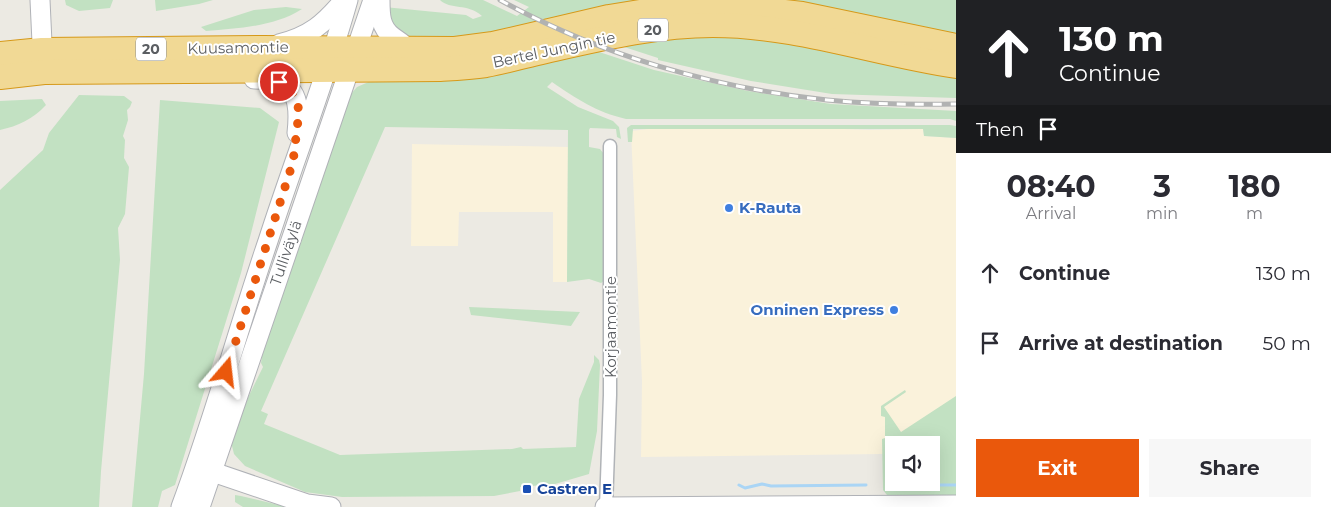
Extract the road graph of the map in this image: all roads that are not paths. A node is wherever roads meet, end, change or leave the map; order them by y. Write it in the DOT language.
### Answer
graph roads {
  1 [pos="40,0"];
  2 [pos="346,0"];
  3 [pos="373,0"];
  4 [pos="380,0"];
  5 [pos="956,46"];
  6 [pos="260,48"];
  7 [pos="409,49"];
  8 [pos="0,54"];
  9 [pos="342,59"];
  10 [pos="43,61"];
  11 [pos="956,66"];
  12 [pos="156,71"];
  13 [pos="0,77"];
  14 [pos="610,146"];
  15 [pos="293,162"];
  16 [pos="205,468"];
  17 [pos="956,505"];
  18 [pos="181,507"];
  19 [pos="200,507"];
  20 [pos="331,507"];
  21 [pos="606,507"];
  1 -- 10 [label="main road"];
  2 -- 6 [label="main road"];
  2 -- 9 [label="main road, Tulliväylä"];
  3 -- 9 [label="main road, Tulliväylä"];
  4 -- 7 [label="main road"];
  5 -- 7 [label="highway, Bertel Jungin tie / 20"];
  6 -- 9 [label="highway, Kuusamontie / 20"];
  6 -- 10 [label="highway, Kuusamontie / 20"];
  7 -- 9 [label="highway, Bertel Jungin tie / 20"];
  8 -- 10 [label="highway, Kuusamontie / 20"];
  9 -- 11 [label="highway, Bertel Jungin tie / 20"];
  9 -- 12 [label="highway, Kuusamontie / 20"];
  9 -- 15 [label="main road, Tulliväylä"];
  9 -- 16 [label="main road, Tulliväylä"];
  10 -- 12 [label="highway, Kuusamontie / 20"];
  10 -- 13 [label="highway, Kuusamontie / 20"];
  12 -- 15 [label="main road"];
  14 -- 21 [label="street, Korjaamontie"];
  15 -- 16 [label="main road, Tulliväylä"];
  16 -- 18 [label="main road, Tulliväylä"];
  16 -- 19 [label="main road, Tulliväylä"];
  16 -- 20 [label="main road"];
  17 -- 21 [label="main road"];
}
